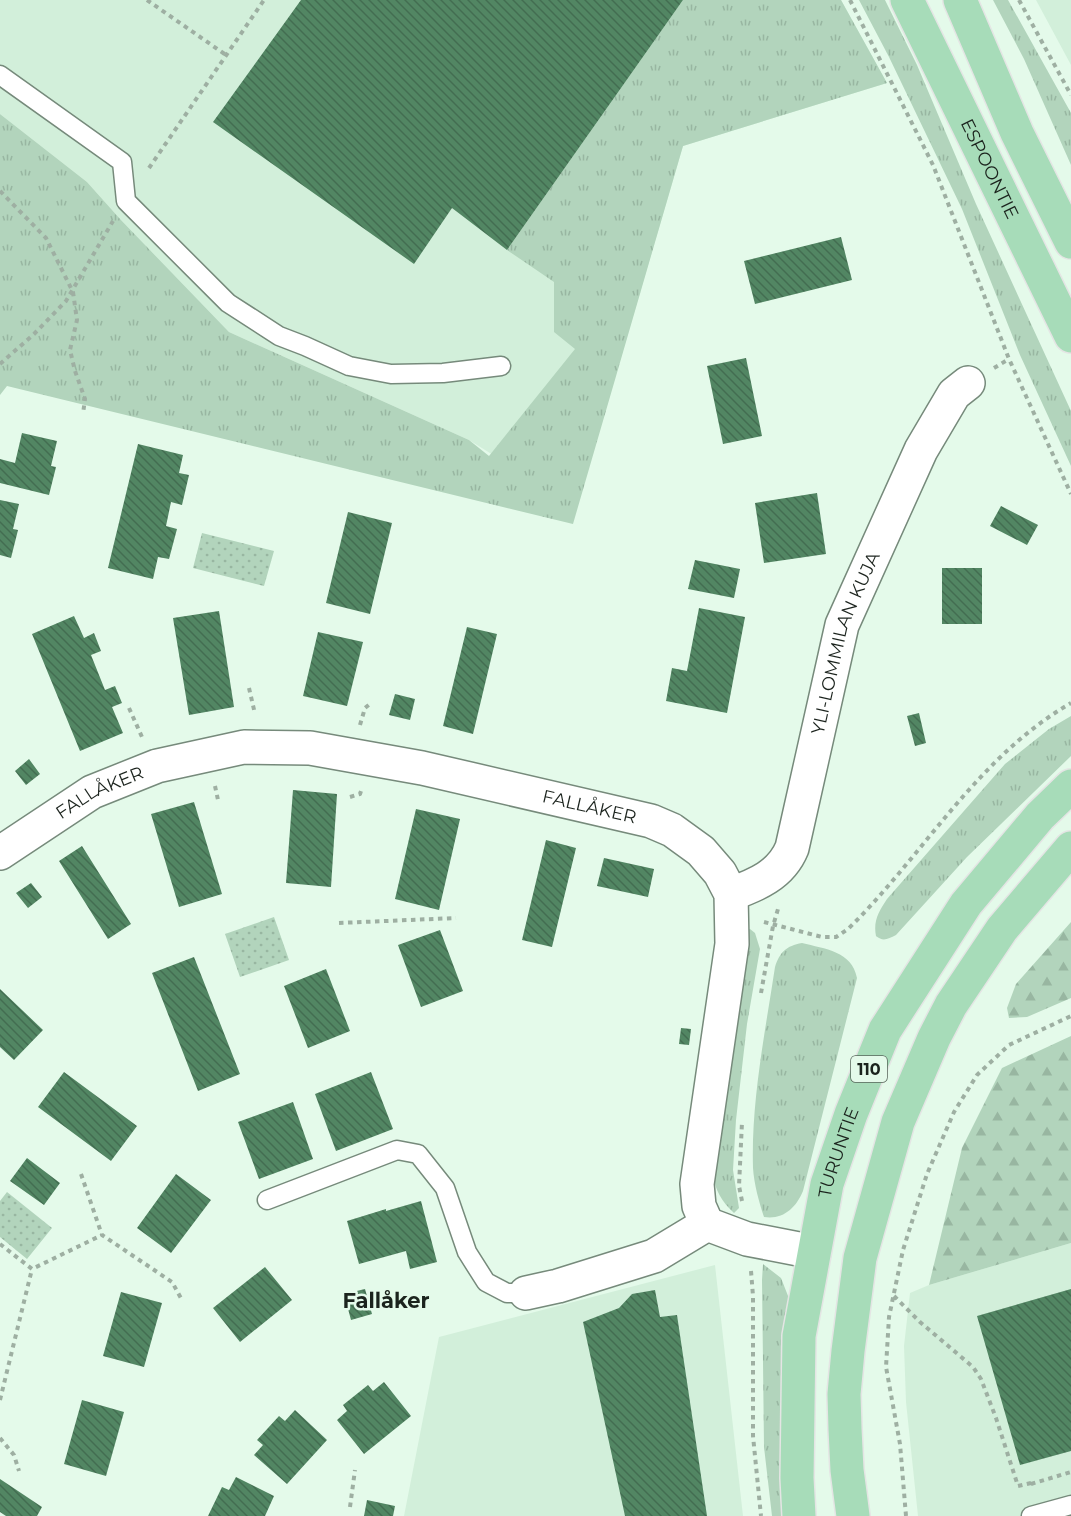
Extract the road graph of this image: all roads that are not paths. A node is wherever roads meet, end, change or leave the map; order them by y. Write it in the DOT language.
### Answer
graph roads {
  1 [pos="907,0"];
  2 [pos="960,0"];
  3 [pos="0,75"];
  4 [pos="1071,242"];
  5 [pos="1071,336"];
  6 [pos="501,366"];
  7 [pos="968,383"];
  8 [pos="1071,786"];
  9 [pos="1071,848"];
  10 [pos="0,853"];
  11 [pos="739,891"];
  12 [pos="267,1200"];
  13 [pos="707,1224"];
  14 [pos="814,1252"];
  15 [pos="526,1293"];
  16 [pos="1071,1505"];
  17 [pos="799,1516"];
  18 [pos="853,1516"];
  19 [pos="1031,1516"];
  1 -- 5 [label="main road, ESPOONTIE"];
  2 -- 4 [label="main road"];
  3 -- 6 [label="lane"];
  7 -- 11 [label="street, YLI-LOMMILAN KUJA"];
  8 -- 14 [label="main road, TURUNTIE / 110"];
  9 -- 18 [label="main road, 110"];
  10 -- 11 [label="street, FALLÅKER"];
  11 -- 13 [label="street, FALLÅKER"];
  12 -- 15 [label="lane"];
  13 -- 14 [label="street"];
  13 -- 15 [label="street"];
  14 -- 17 [label="main road, TURUNTIE / 110"];
  16 -- 19 [label="lane"];
}
